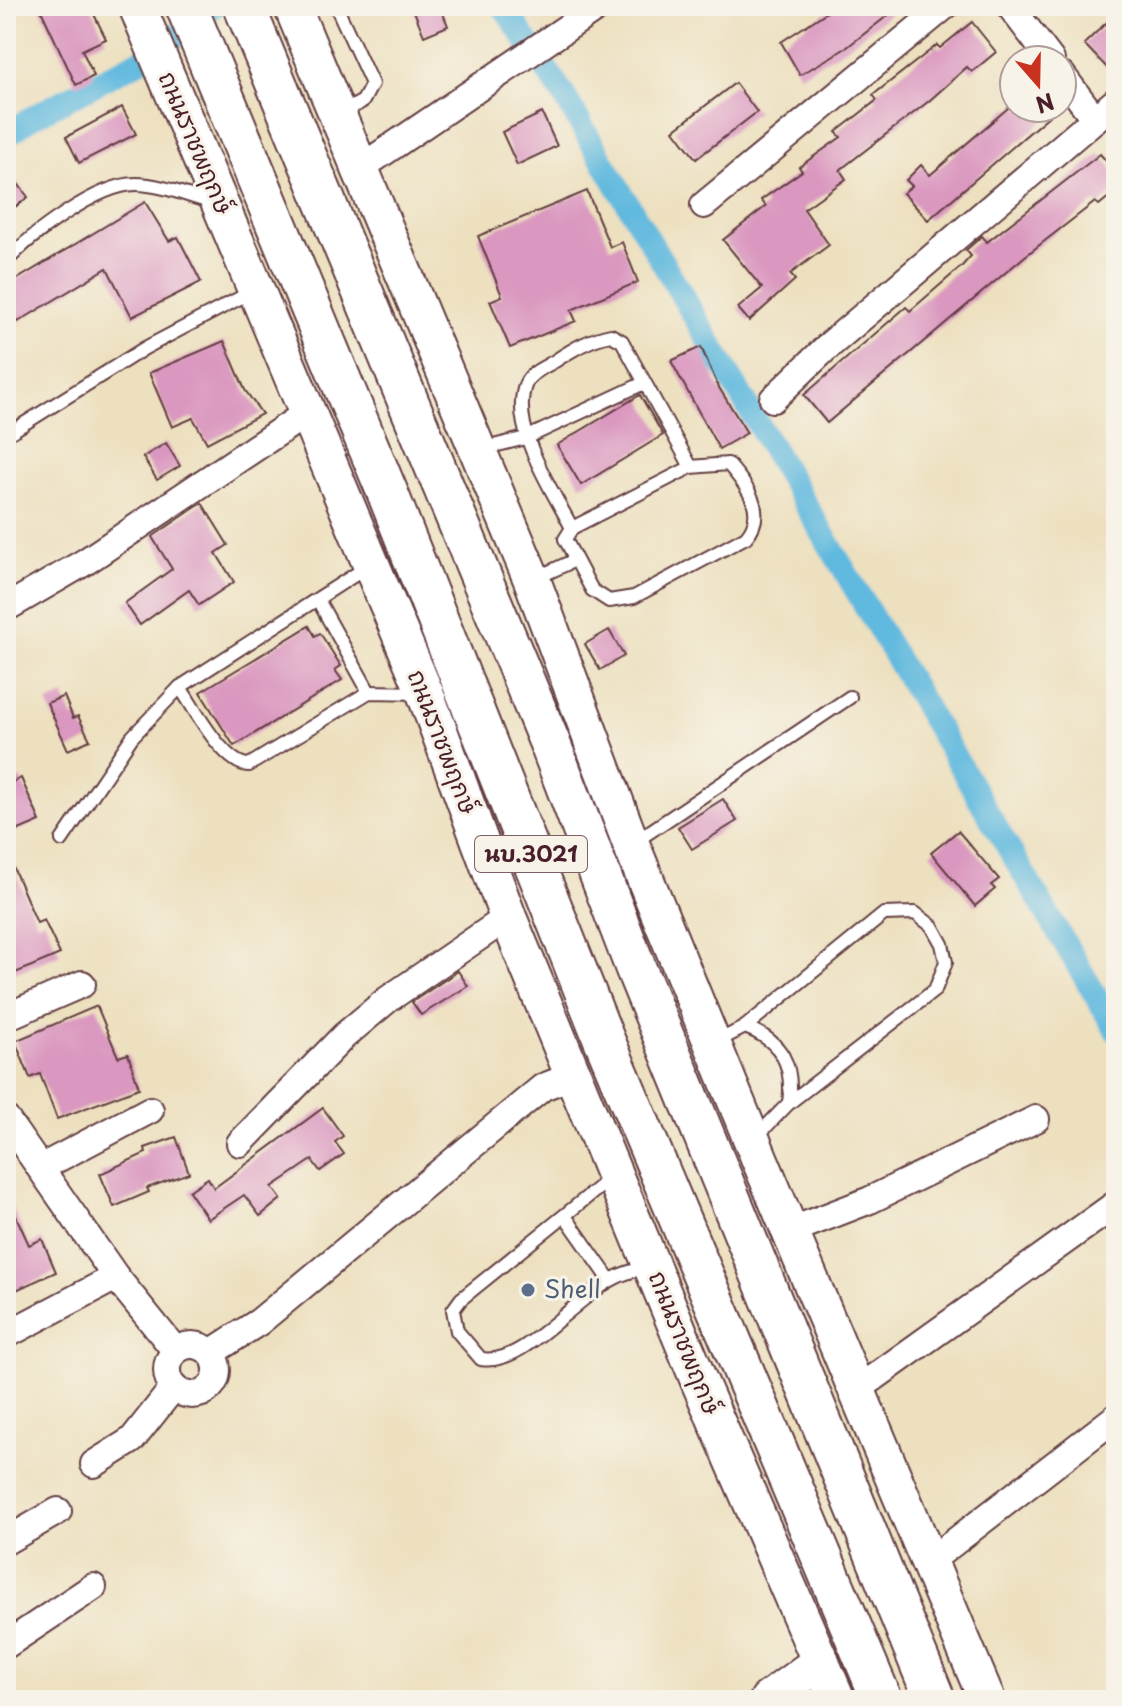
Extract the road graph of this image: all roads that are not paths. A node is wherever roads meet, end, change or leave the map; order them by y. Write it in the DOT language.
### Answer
graph roads {
  1 [pos="137,6"];
  2 [pos="186,6"];
  3 [pos="244,6"];
  4 [pos="292,6"];
  5 [pos="336,6"];
  6 [pos="945,6"];
  7 [pos="1010,6"];
  8 [pos="589,13"];
  9 [pos="1039,44"];
  10 [pos="1078,96"];
  11 [pos="1116,101"];
  12 [pos="339,115"];
  13 [pos="1095,119"];
  14 [pos="362,167"];
  15 [pos="221,205"];
  16 [pos="704,205"];
  17 [pos="6,262"];
  18 [pos="256,290"];
  19 [pos="644,383"];
  20 [pos="773,399"];
  21 [pos="307,413"];
  22 [pos="6,435"];
  23 [pos="526,438"];
  24 [pos="478,450"];
  25 [pos="691,467"];
  26 [pos="572,528"];
  27 [pos="575,560"];
  28 [pos="370,565"];
  29 [pos="532,580"];
  30 [pos="318,600"];
  31 [pos="6,608"];
  32 [pos="180,687"];
  33 [pos="369,692"];
  34 [pos="425,693"];
  35 [pos="850,697"];
  36 [pos="62,840"];
  37 [pos="631,844"];
  38 [pos="508,917"];
  39 [pos="529,965"];
  40 [pos="636,969"];
  41 [pos="82,984"];
  42 [pos="6,1017"];
  43 [pos="729,1035"];
  44 [pos="574,1075"];
  45 [pos="789,1103"];
  46 [pos="150,1110"];
  47 [pos="6,1119"];
  48 [pos="1036,1119"];
  49 [pos="240,1143"];
  50 [pos="649,1143"];
  51 [pos="756,1150"];
  52 [pos="24,1160"];
  53 [pos="615,1175"];
  54 [pos="1116,1204"];
  55 [pos="565,1216"];
  56 [pos="790,1231"];
  57 [pos="654,1269"];
  58 [pos="116,1277"];
  59 [pos="610,1280"];
  60 [pos="6,1335"];
  61 [pos="175,1350"];
  62 [pos="212,1352"];
  63 [pos="173,1388"];
  64 [pos="858,1389"];
  65 [pos="1116,1417"];
  66 [pos="94,1464"];
  67 [pos="58,1511"];
  68 [pos="6,1541"];
  69 [pos="930,1561"];
  70 [pos="93,1587"];
  71 [pos="6,1645"];
  72 [pos="821,1661"];
  73 [pos="768,1700"];
  74 [pos="837,1700"];
  75 [pos="882,1700"];
  76 [pos="935,1700"];
  77 [pos="987,1700"];
  1 -- 15 [label="main road, ถนนราชพฤกษ์ / นบ.3021"];
  2 -- 50 [label="main road, ถนนราชพฤกษ์ / นบ.3021"];
  3 -- 40 [label="main road, นบ.3021"];
  4 -- 12 [label="main road"];
  5 -- 12 [label="lane"];
  6 -- 16 [label="street"];
  7 -- 9 [label="street"];
  8 -- 14 [label="street"];
  10 -- 13 [label="street"];
  11 -- 13 [label="street"];
  12 -- 14 [label="main road"];
  13 -- 20 [label="street"];
  14 -- 24 [label="main road"];
  15 -- 17 [label="lane"];
  15 -- 18 [label="main road, ถนนราชพฤกษ์ / นบ.3021"];
  18 -- 21 [label="main road, ถนนราชพฤกษ์ / นบ.3021"];
  18 -- 22 [label="lane"];
  19 -- 23 [label="lane"];
  19 -- 23 [label="lane"];
  19 -- 25 [label="lane"];
  21 -- 28 [label="main road, ถนนราชพฤกษ์ / นบ.3021"];
  21 -- 31 [label="street"];
  23 -- 24 [label="lane"];
  23 -- 26 [label="lane"];
  24 -- 29 [label="main road"];
  25 -- 26 [label="lane"];
  25 -- 27 [label="lane"];
  26 -- 27 [label="lane"];
  27 -- 29 [label="lane"];
  28 -- 30 [label="lane"];
  28 -- 34 [label="main road, ถนนราชพฤกษ์ / นบ.3021"];
  29 -- 37 [label="main road"];
  30 -- 32 [label="lane"];
  30 -- 33 [label="lane"];
  32 -- 33 [label="lane"];
  32 -- 36 [label="lane"];
  33 -- 34 [label="lane"];
  34 -- 38 [label="main road, ถนนราชพฤกษ์ / นบ.3021"];
  35 -- 37 [label="lane"];
  37 -- 43 [label="main road"];
  38 -- 39 [label="main road, ถนนราชพฤกษ์ / นบ.3021"];
  38 -- 49 [label="street"];
  39 -- 44 [label="main road, ถนนราชพฤกษ์ / นบ.3021"];
  39 -- 50 [label="main road"];
  40 -- 51 [label="main road"];
  40 -- 76 [label="main road, นบ.3021"];
  41 -- 42 [label="street"];
  43 -- 45 [label="lane"];
  43 -- 45 [label="lane"];
  43 -- 51 [label="main road"];
  44 -- 53 [label="main road, ถนนราชพฤกษ์ / นบ.3021"];
  44 -- 62 [label="street"];
  45 -- 51 [label="lane"];
  46 -- 52 [label="street"];
  47 -- 52 [label="street"];
  48 -- 56 [label="street"];
  50 -- 75 [label="main road, ถนนราชพฤกษ์ / นบ.3021"];
  51 -- 56 [label="main road"];
  52 -- 58 [label="street"];
  53 -- 55 [label="lane"];
  53 -- 57 [label="main road, ถนนราชพฤกษ์ / นบ.3021"];
  54 -- 64 [label="street"];
  55 -- 59 [label="lane"];
  55 -- 59 [label="lane"];
  56 -- 64 [label="main road"];
  57 -- 59 [label="lane"];
  57 -- 72 [label="main road, ถนนราชพฤกษ์ / นบ.3021"];
  58 -- 60 [label="street"];
  58 -- 61 [label="street"];
  61 -- 62 [label="street"];
  61 -- 63 [label="street"];
  62 -- 63 [label="street"];
  63 -- 66 [label="street"];
  64 -- 69 [label="main road"];
  65 -- 69 [label="street"];
  67 -- 68 [label="street"];
  69 -- 77 [label="main road"];
  70 -- 71 [label="street"];
  72 -- 73 [label="main road"];
  72 -- 74 [label="main road, ถนนราชพฤกษ์ / นบ.3021"];
}
